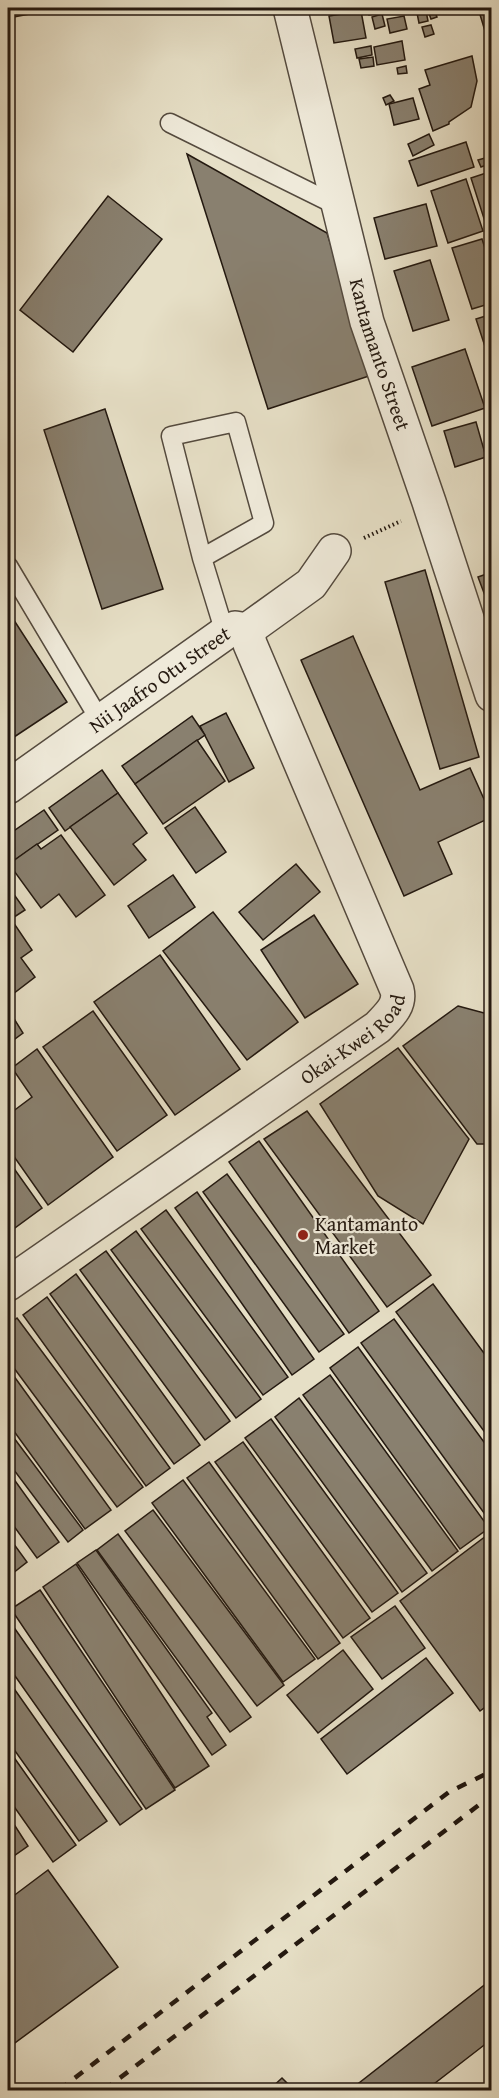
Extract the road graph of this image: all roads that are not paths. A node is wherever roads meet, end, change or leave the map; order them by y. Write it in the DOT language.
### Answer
graph roads {
  1 [pos="290,8"];
  2 [pos="170,123"];
  3 [pos="340,207"];
  4 [pos="334,551"];
  5 [pos="202,558"];
  6 [pos="8,566"];
  7 [pos="236,632"];
  8 [pos="492,695"];
  9 [pos="101,722"];
  10 [pos="8,787"];
  11 [pos="8,1284"];
  1 -- 3 [label="street, Kantamanto Street"];
  2 -- 3 [label="lane"];
  3 -- 8 [label="street, Kantamanto Street"];
  4 -- 7 [label="street, Nii Jaafro Otu Street"];
  5 -- 5 [label="lane"];
  5 -- 7 [label="lane"];
  6 -- 9 [label="lane"];
  7 -- 9 [label="street, Nii Jaafro Otu Street"];
  7 -- 11 [label="street, Okai-Kwei Road"];
  9 -- 10 [label="street, Nii Jaafro Otu Street"];
}
